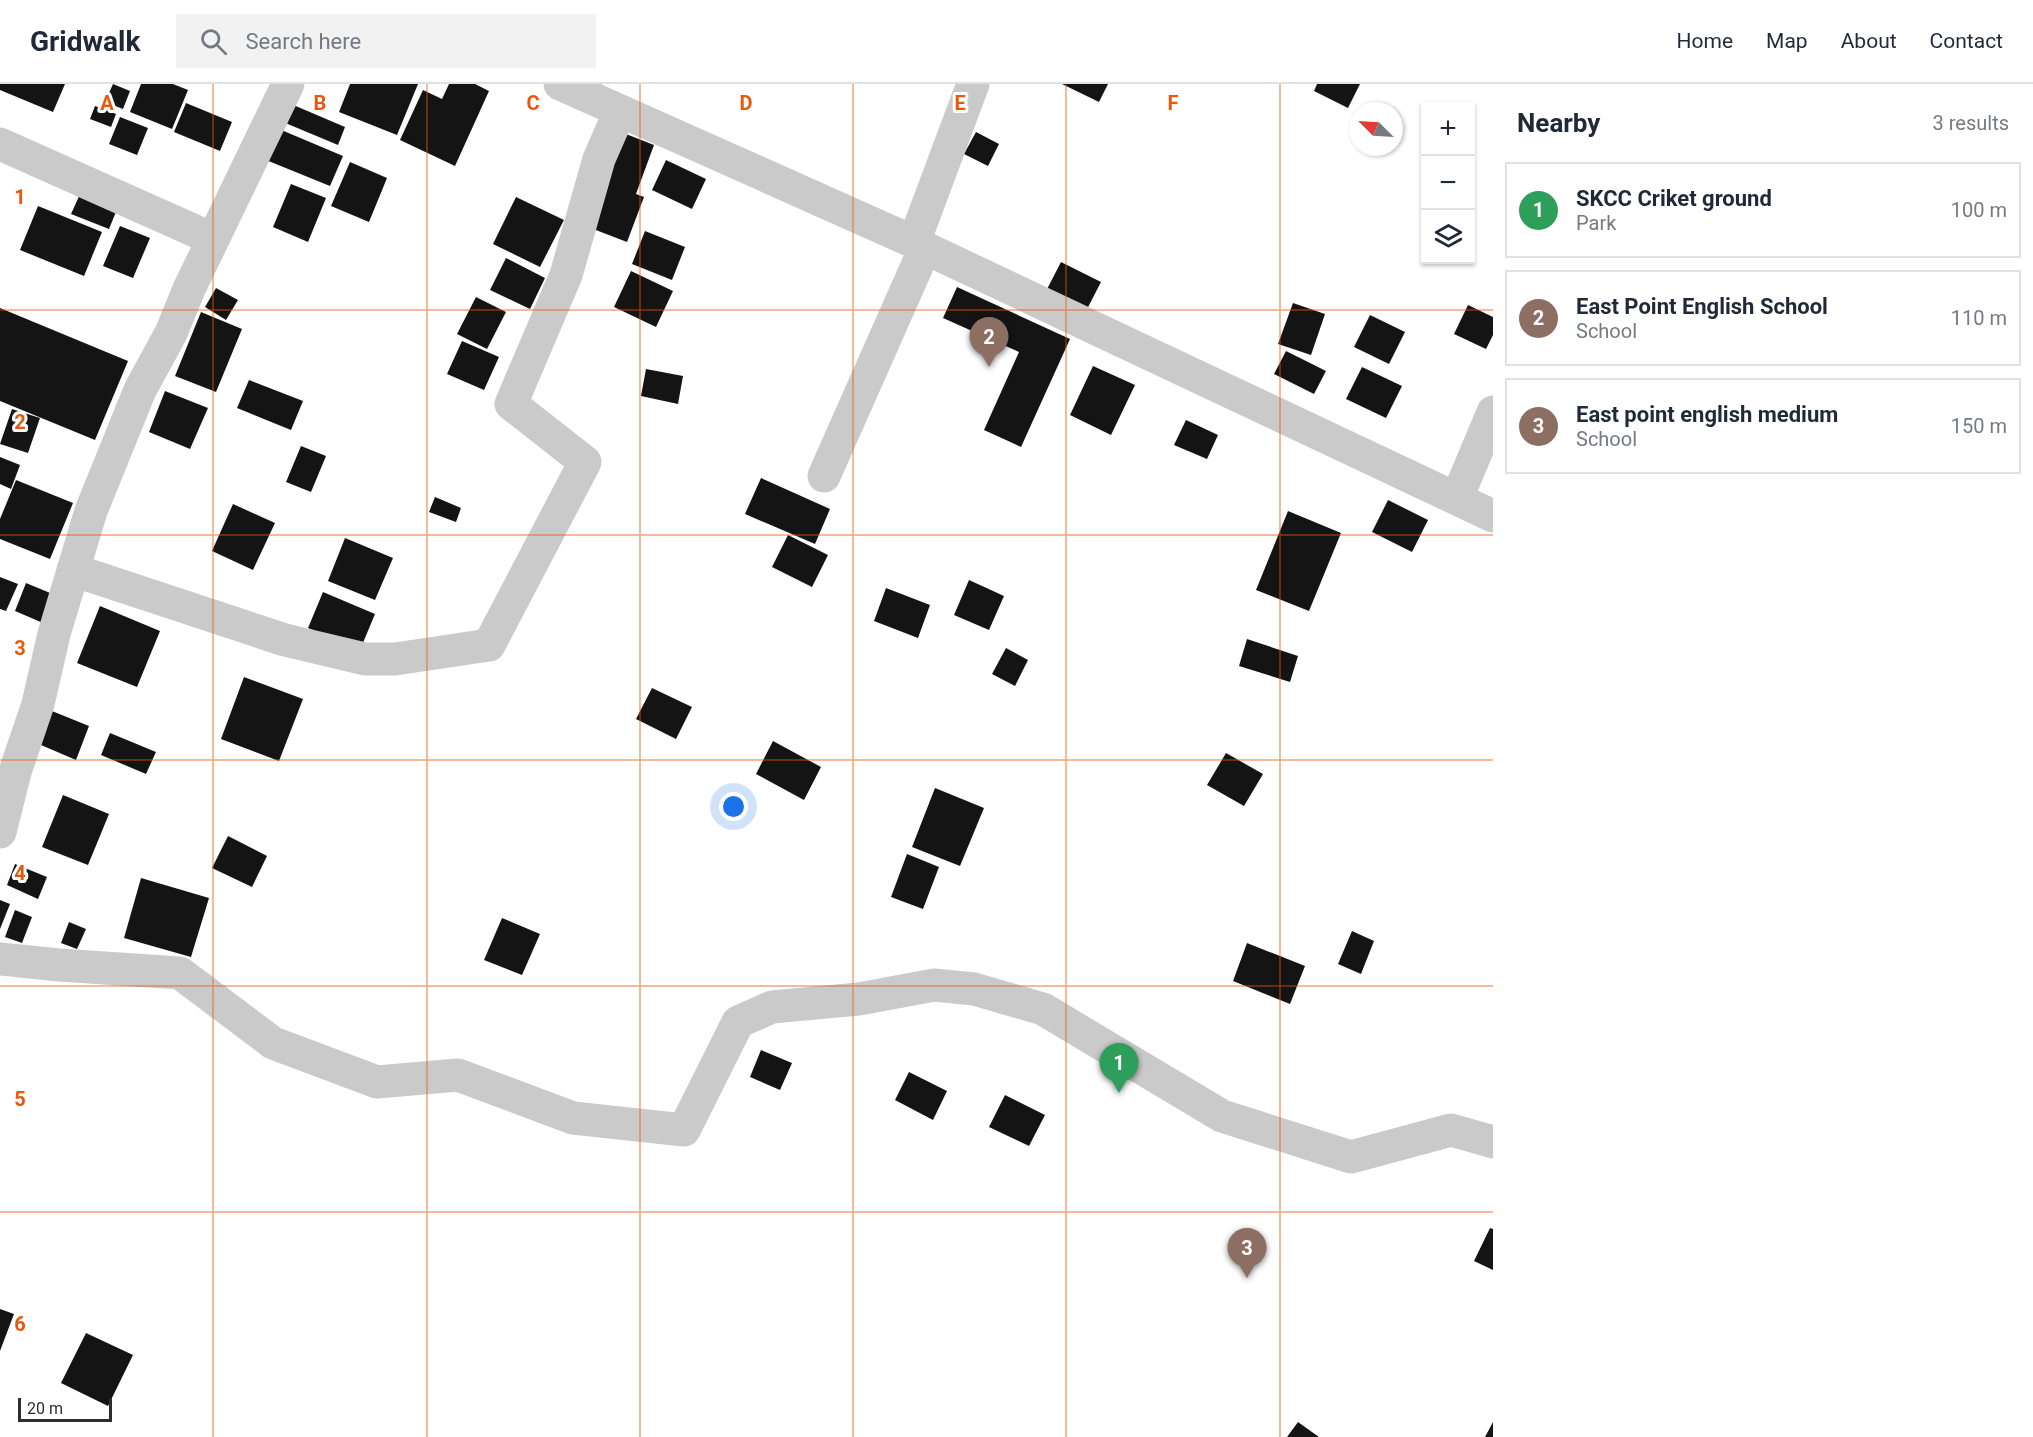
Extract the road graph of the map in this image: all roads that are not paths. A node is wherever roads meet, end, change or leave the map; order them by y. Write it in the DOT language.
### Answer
graph roads {
  1 [pos="288,84"];
  2 [pos="560,84"];
  3 [pos="973,84"];
  4 [pos="620,111"];
  5 [pos="0,144"];
  6 [pos="213,239"];
  7 [pos="920,245"];
  8 [pos="1493,412"];
  9 [pos="825,476"];
  10 [pos="1457,498"];
  11 [pos="1493,516"];
  12 [pos="73,570"];
  13 [pos="0,832"];
  14 [pos="0,959"];
  15 [pos="1493,1142"];
  1 -- 6 [label="street"];
  2 -- 4 [label="street"];
  3 -- 7 [label="street"];
  4 -- 7 [label="street"];
  4 -- 12 [label="street"];
  5 -- 6 [label="street"];
  6 -- 12 [label="street"];
  7 -- 9 [label="street"];
  7 -- 10 [label="street"];
  8 -- 10 [label="street"];
  10 -- 11 [label="street"];
  12 -- 13 [label="street"];
  14 -- 15 [label="street"];
}
